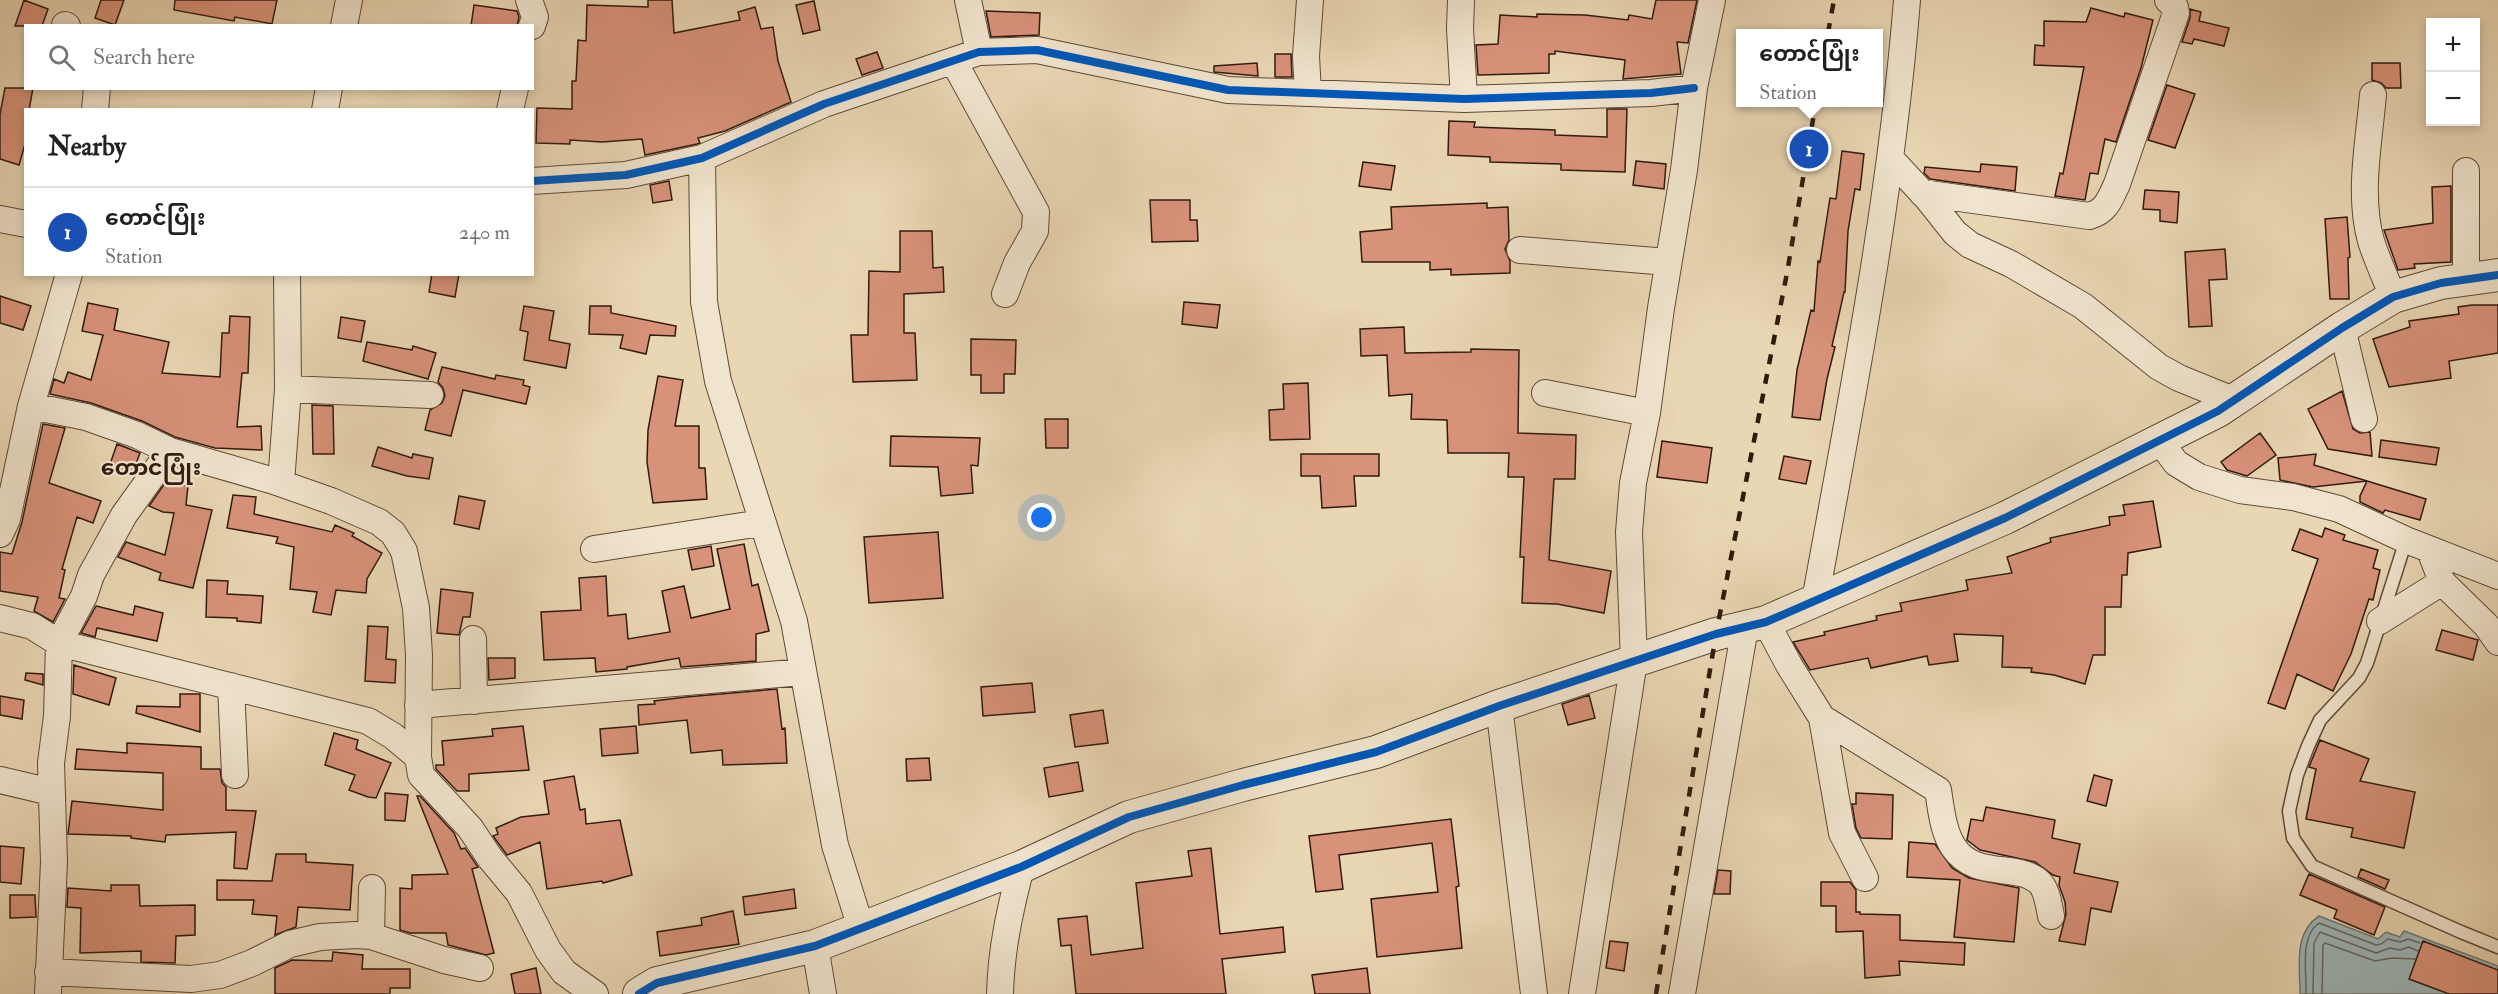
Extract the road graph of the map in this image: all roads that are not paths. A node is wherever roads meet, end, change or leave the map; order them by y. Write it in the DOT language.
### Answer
graph roads {
  1 [pos="349,0"];
  2 [pos="530,0"];
  3 [pos="968,0"];
  4 [pos="1310,0"];
  5 [pos="1461,0"];
  6 [pos="1712,0"];
  7 [pos="1907,0"];
  8 [pos="2168,0"];
  9 [pos="344,24"];
  10 [pos="533,24"];
  11 [pos="979,52"];
  12 [pos="954,62"];
  13 [pos="1694,88"];
  14 [pos="97,90"];
  15 [pos="329,90"];
  16 [pos="515,90"];
  17 [pos="1308,93"];
  18 [pos="2373,95"];
  19 [pos="1464,99"];
  20 [pos="94,108"];
  21 [pos="325,108"];
  22 [pos="510,108"];
  23 [pos="702,158"];
  24 [pos="1890,158"];
  25 [pos="2466,171"];
  26 [pos="534,181"];
  27 [pos="1922,193"];
  28 [pos="0,219"];
  29 [pos="24,224"];
  30 [pos="1520,250"];
  31 [pos="1668,262"];
  32 [pos="2498,274"];
  33 [pos="68,276"];
  34 [pos="287,276"];
  35 [pos="2466,279"];
  36 [pos="1005,294"];
  37 [pos="2393,297"];
  38 [pos="2342,328"];
  39 [pos="288,389"];
  40 [pos="1545,393"];
  41 [pos="430,395"];
  42 [pos="2233,400"];
  43 [pos="31,406"];
  44 [pos="1647,412"];
  45 [pos="2364,419"];
  46 [pos="2159,440"];
  47 [pos="170,451"];
  48 [pos="281,483"];
  49 [pos="761,523"];
  50 [pos="0,534"];
  51 [pos="2406,540"];
  52 [pos="594,549"];
  53 [pos="2430,550"];
  54 [pos="2498,576"];
  55 [pos="2442,582"];
  56 [pos="1815,601"];
  57 [pos="0,618"];
  58 [pos="2380,621"];
  59 [pos="1756,625"];
  60 [pos="473,639"];
  61 [pos="2498,642"];
  62 [pos="59,643"];
  63 [pos="1635,661"];
  64 [pos="803,672"];
  65 [pos="231,686"];
  66 [pos="474,701"];
  67 [pos="418,705"];
  68 [pos="1499,706"];
  69 [pos="1822,718"];
  70 [pos="418,757"];
  71 [pos="235,776"];
  72 [pos="0,780"];
  73 [pos="51,792"];
  74 [pos="1021,867"];
  75 [pos="1865,878"];
  76 [pos="372,888"];
  77 [pos="2051,916"];
  78 [pos="861,928"];
  79 [pos="370,936"];
  80 [pos="815,946"];
  81 [pos="2498,947"];
  82 [pos="480,968"];
  83 [pos="48,983"];
  84 [pos="595,994"];
  85 [pos="639,994"];
  86 [pos="823,994"];
  87 [pos="1000,994"];
  88 [pos="1534,994"];
  89 [pos="1582,994"];
  90 [pos="1682,994"];
  1 -- 9 [label="street"];
  2 -- 10 [label="street"];
  3 -- 11 [label="street"];
  4 -- 17 [label="street"];
  5 -- 19 [label="street"];
  6 -- 13 [label="street"];
  7 -- 24 [label="street"];
  8 -- 27 [label="street"];
  11 -- 12 [label="street"];
  11 -- 17 [label="street"];
  12 -- 23 [label="street"];
  12 -- 36 [label="street"];
  13 -- 19 [label="street"];
  13 -- 31 [label="street"];
  14 -- 20 [label="street"];
  15 -- 21 [label="street"];
  16 -- 22 [label="street"];
  17 -- 19 [label="street"];
  18 -- 37 [label="street"];
  23 -- 26 [label="street"];
  23 -- 49 [label="street"];
  24 -- 27 [label="street"];
  24 -- 56 [label="street"];
  25 -- 35 [label="street"];
  27 -- 42 [label="street"];
  28 -- 29 [label="street"];
  30 -- 31 [label="street"];
  31 -- 44 [label="street"];
  32 -- 35 [label="street"];
  33 -- 43 [label="street"];
  34 -- 39 [label="street"];
  35 -- 37 [label="street"];
  37 -- 38 [label="street"];
  38 -- 42 [label="street"];
  38 -- 45 [label="street"];
  39 -- 41 [label="street"];
  39 -- 48 [label="street"];
  40 -- 44 [label="street"];
  42 -- 46 [label="street"];
  43 -- 47 [label="street"];
  43 -- 50 [label="street"];
  44 -- 63 [label="street"];
  46 -- 51 [label="street"];
  46 -- 56 [label="street"];
  47 -- 48 [label="street"];
  47 -- 62 [label="street"];
  48 -- 67 [label="street"];
  49 -- 52 [label="street"];
  49 -- 64 [label="street"];
  51 -- 53 [label="street"];
  51 -- 58 [label="lane"];
  53 -- 54 [label="street"];
  53 -- 55 [label="street"];
  55 -- 58 [label="street"];
  55 -- 61 [label="street"];
  56 -- 59 [label="street"];
  57 -- 62 [label="street"];
  58 -- 81 [label="lane"];
  59 -- 63 [label="street"];
  59 -- 69 [label="street"];
  59 -- 90 [label="street"];
  60 -- 66 [label="street"];
  62 -- 65 [label="street"];
  62 -- 73 [label="street"];
  63 -- 68 [label="street"];
  63 -- 89 [label="street"];
  64 -- 66 [label="street"];
  64 -- 78 [label="street"];
  65 -- 70 [label="street"];
  65 -- 71 [label="street"];
  66 -- 67 [label="street"];
  67 -- 70 [label="street"];
  68 -- 74 [label="street"];
  68 -- 88 [label="street"];
  69 -- 75 [label="street"];
  69 -- 77 [label="street"];
  70 -- 84 [label="street"];
  72 -- 73 [label="street"];
  73 -- 83 [label="street"];
  74 -- 78 [label="street"];
  74 -- 87 [label="street"];
  76 -- 79 [label="street"];
  78 -- 80 [label="street"];
  79 -- 82 [label="street"];
  79 -- 83 [label="street"];
  80 -- 85 [label="street"];
  80 -- 86 [label="street"];
}
